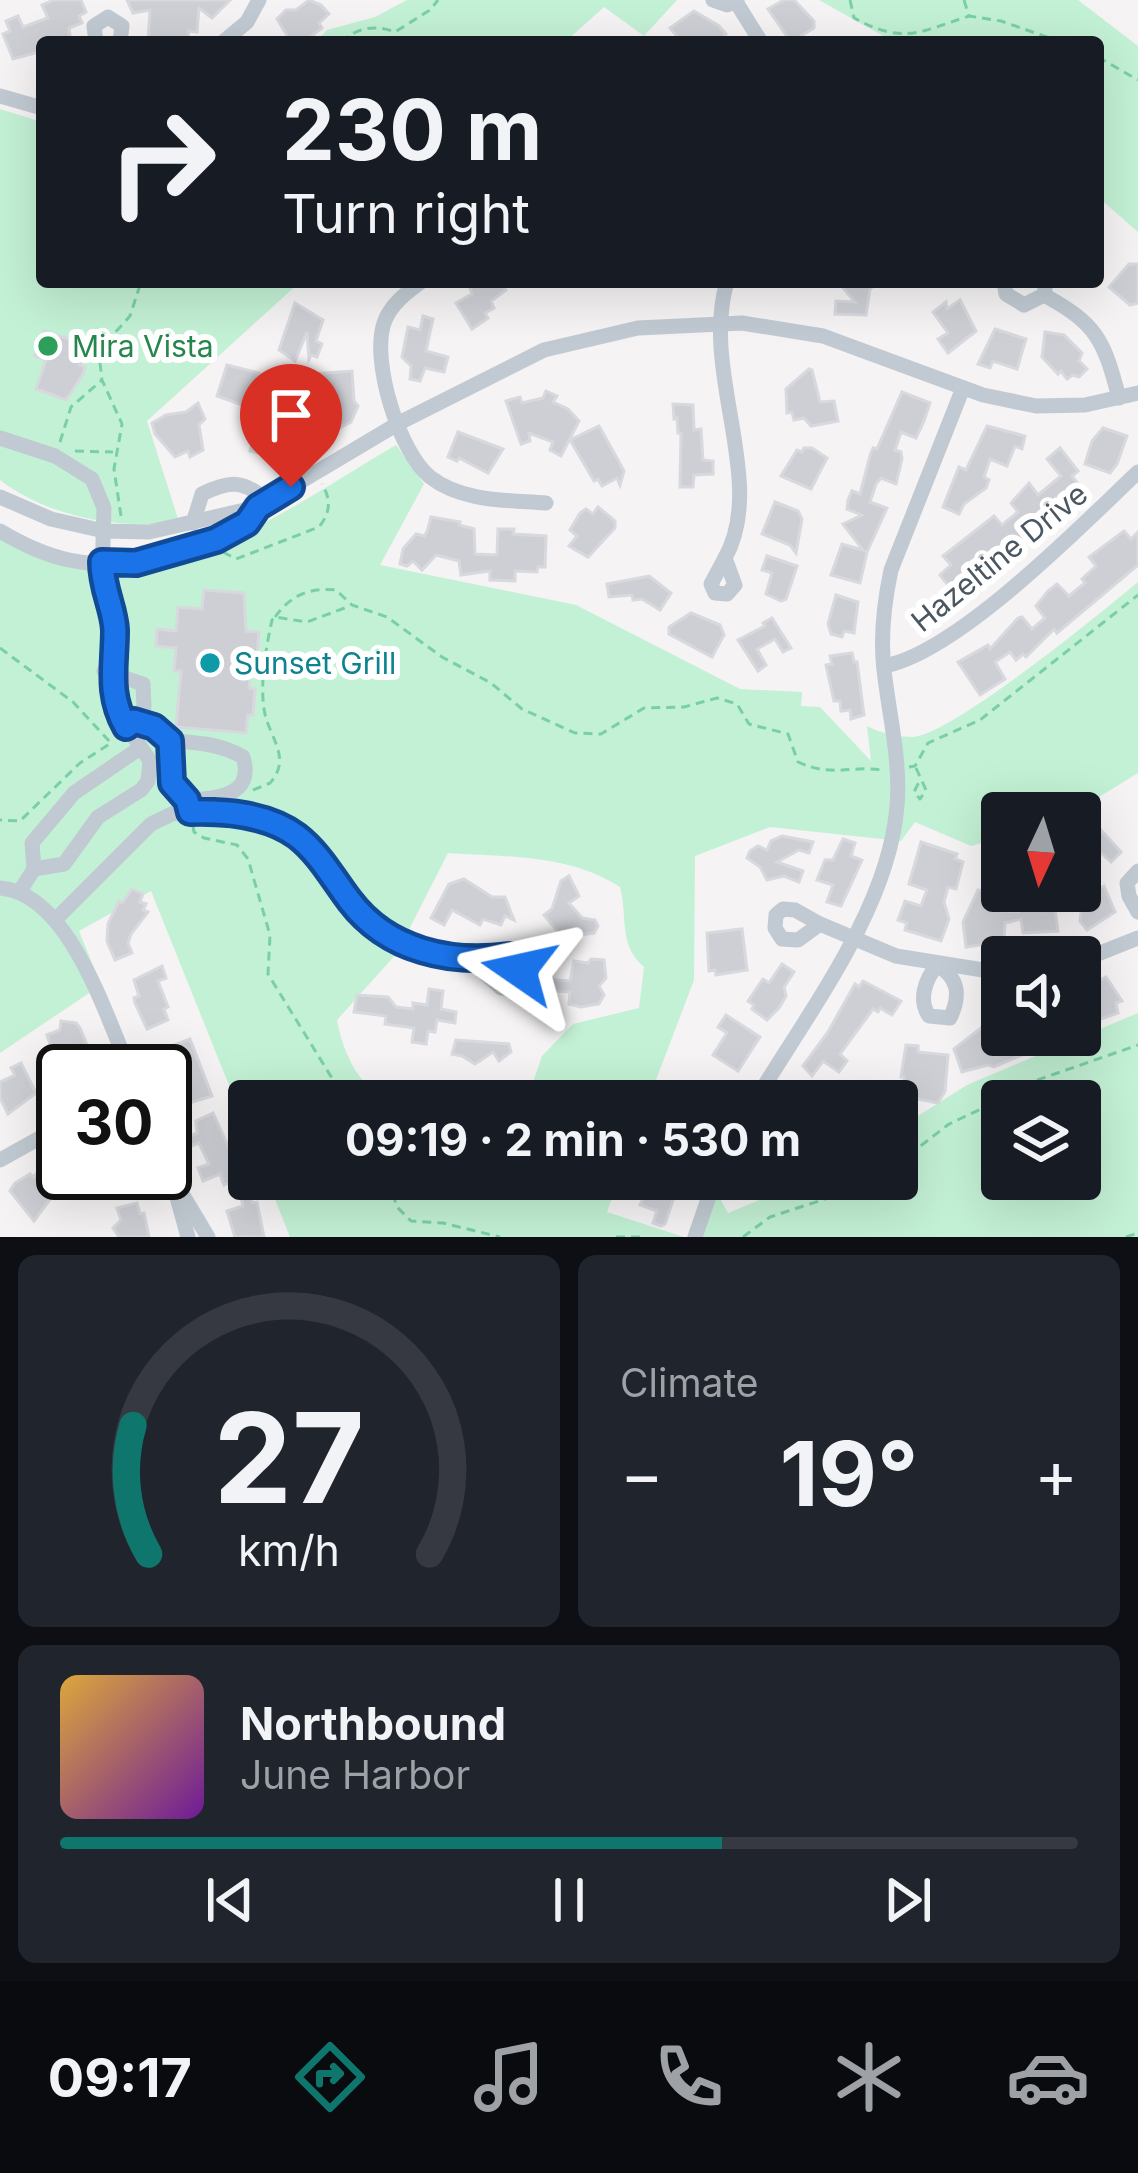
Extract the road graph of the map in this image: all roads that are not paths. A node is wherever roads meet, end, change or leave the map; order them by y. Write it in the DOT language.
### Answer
graph roads {
  1 [pos="98,0"];
  2 [pos="259,0"];
  3 [pos="713,0"];
  4 [pos="736,1"];
  5 [pos="102,18"];
  6 [pos="94,36"];
  7 [pos="122,36"];
  8 [pos="230,36"];
  9 [pos="756,36"];
  10 [pos="0,96"];
  11 [pos="36,106"];
  12 [pos="414,288"];
  13 [pos="726,288"];
  14 [pos="1005,288"];
  15 [pos="1045,289"];
  16 [pos="721,323"];
  17 [pos="963,388"];
  18 [pos="1138,393"];
  19 [pos="1119,398"];
  20 [pos="399,423"];
  21 [pos="0,438"];
  22 [pos="1138,472"];
  23 [pos="0,496"];
  24 [pos="546,502"];
  25 [pos="262,504"];
  26 [pos="194,523"];
  27 [pos="0,531"];
  28 [pos="104,531"];
  29 [pos="725,558"];
  30 [pos="102,562"];
  31 [pos="884,667"];
  32 [pos="108,671"];
  33 [pos="130,724"];
  34 [pos="170,741"];
  35 [pos="140,748"];
  36 [pos="188,806"];
  37 [pos="34,869"];
  38 [pos="1138,871"];
  39 [pos="0,888"];
  40 [pos="20,891"];
  41 [pos="1138,912"];
  42 [pos="55,920"];
  43 [pos="820,924"];
  44 [pos="1138,938"];
  45 [pos="852,940"];
  46 [pos="1101,953"];
  47 [pos="471,961"];
  48 [pos="981,970"];
  49 [pos="118,1044"];
  50 [pos="768,1080"];
  51 [pos="36,1140"];
  52 [pos="0,1160"];
  53 [pos="180,1200"];
  54 [pos="186,1200"];
  55 [pos="708,1200"];
  56 [pos="188,1237"];
  57 [pos="208,1237"];
  58 [pos="695,1237"];
  1 -- 5 [label="street"];
  2 -- 8 [label="street"];
  3 -- 4 [label="street"];
  4 -- 9 [label="street"];
  5 -- 6 [label="street"];
  5 -- 7 [label="street"];
  10 -- 11 [label="street"];
  12 -- 20 [label="street"];
  13 -- 16 [label="street"];
  14 -- 15 [label="street"];
  15 -- 19 [label="street"];
  16 -- 17 [label="street"];
  16 -- 20 [label="street"];
  16 -- 29 [label="street"];
  17 -- 19 [label="street"];
  17 -- 31 [label="street"];
  18 -- 19 [label="street"];
  20 -- 24 [label="street"];
  20 -- 25 [label="street"];
  21 -- 28 [label="street"];
  22 -- 31 [label="street, Hazeltine Drive"];
  23 -- 28 [label="street"];
  25 -- 26 [label="street"];
  25 -- 26 [label="street"];
  25 -- 30 [label="street"];
  26 -- 28 [label="street"];
  27 -- 30 [label="street"];
  28 -- 30 [label="street"];
  30 -- 32 [label="street"];
  31 -- 45 [label="street"];
  32 -- 33 [label="street"];
  32 -- 33 [label="street"];
  33 -- 34 [label="street"];
  33 -- 35 [label="street"];
  34 -- 36 [label="street"];
  34 -- 36 [label="street"];
  35 -- 37 [label="street"];
  35 -- 37 [label="street"];
  36 -- 42 [label="street"];
  36 -- 47 [label="street"];
  37 -- 40 [label="street"];
  38 -- 41 [label="street"];
  39 -- 40 [label="street"];
  40 -- 42 [label="street"];
  42 -- 49 [label="street"];
  43 -- 45 [label="street"];
  44 -- 46 [label="street"];
  45 -- 48 [label="street"];
  45 -- 50 [label="street"];
  51 -- 52 [label="street"];
  53 -- 56 [label="street"];
  54 -- 57 [label="street"];
  55 -- 58 [label="street"];
}
